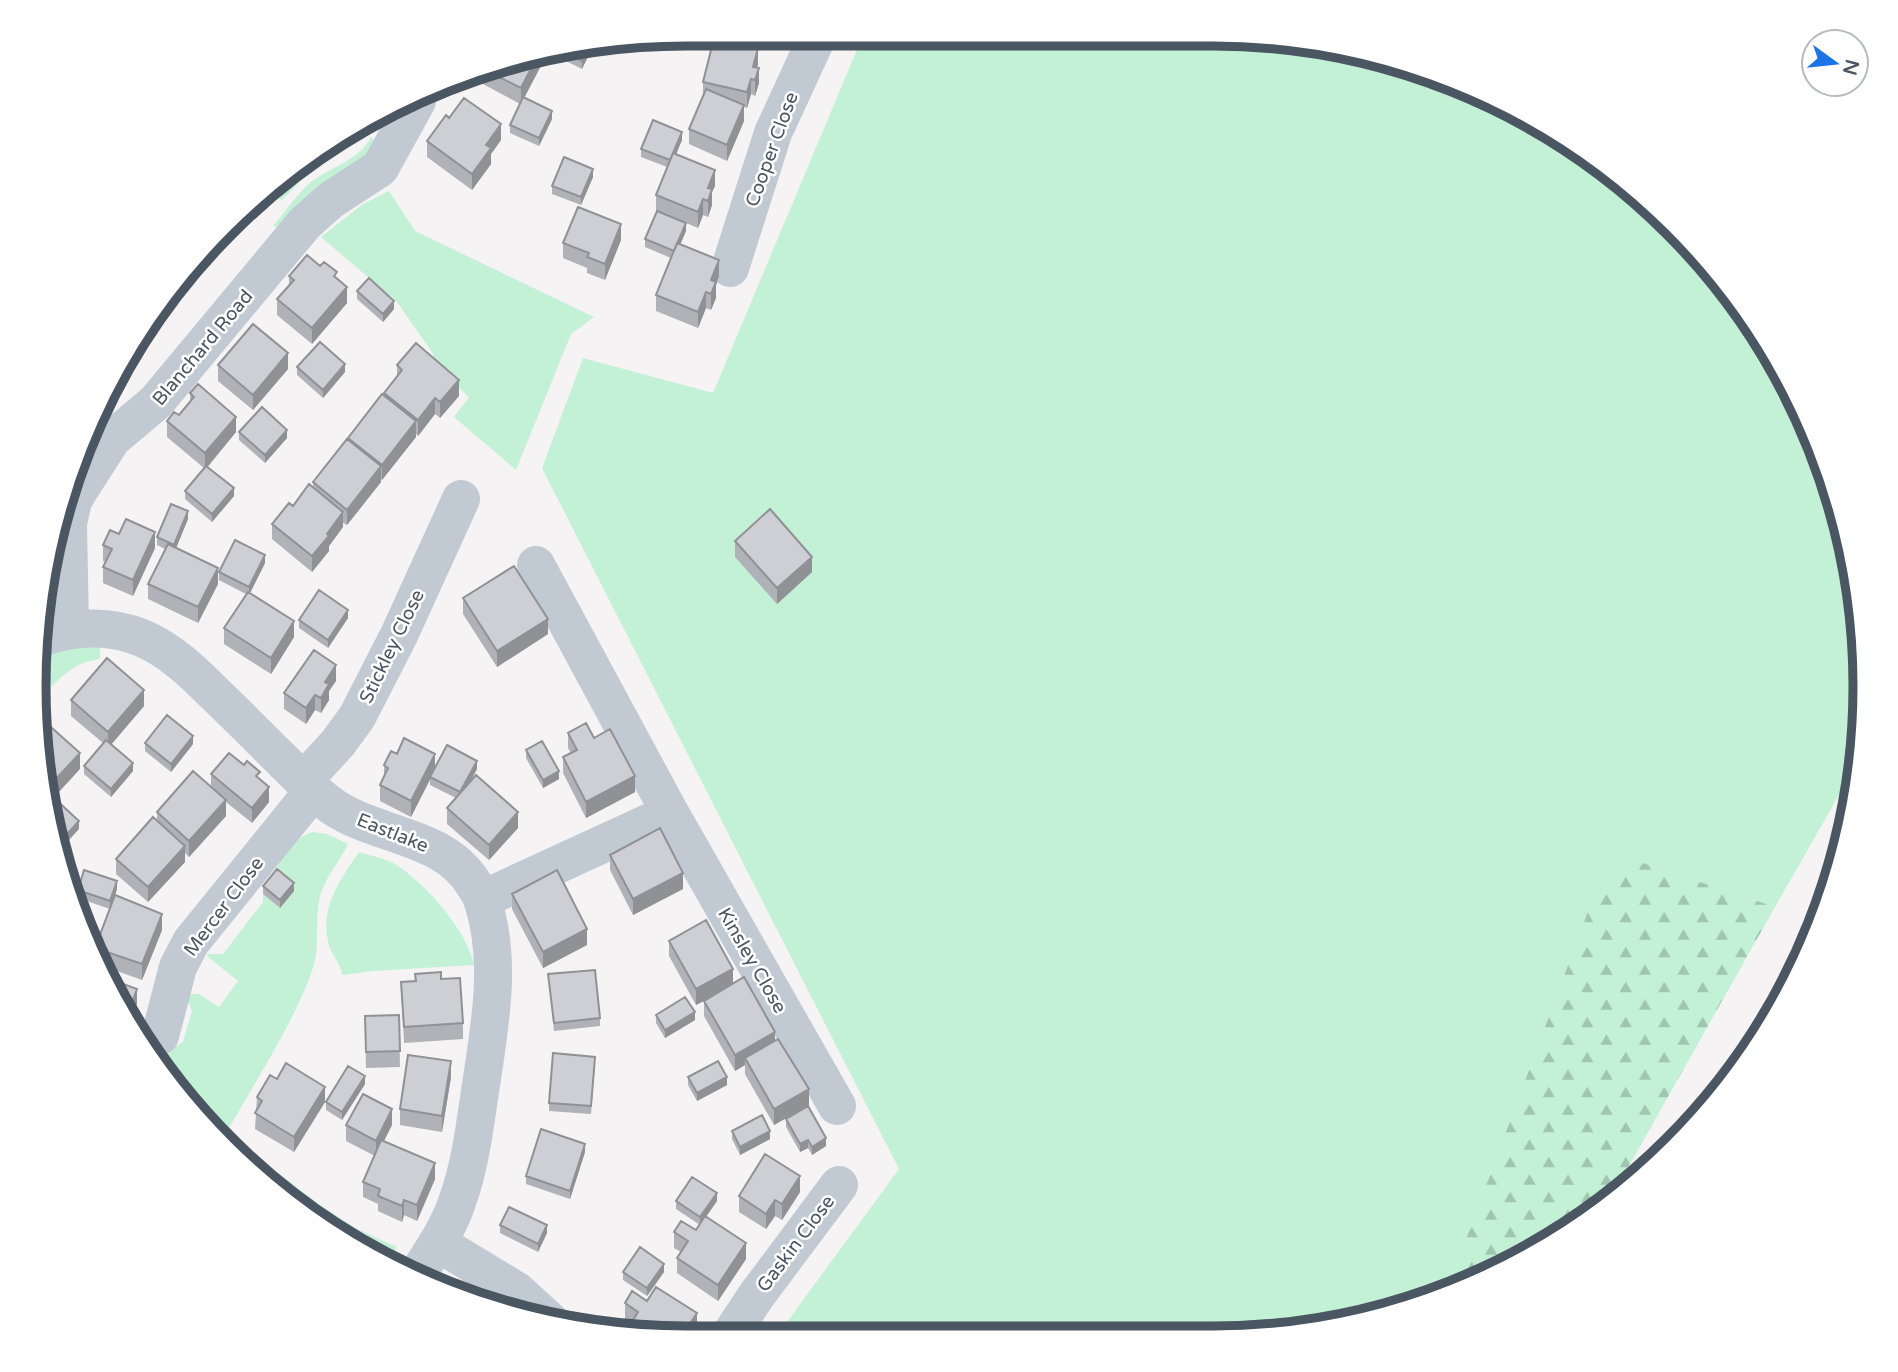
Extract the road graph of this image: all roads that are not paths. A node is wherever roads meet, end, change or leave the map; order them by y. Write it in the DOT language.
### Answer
graph roads {
  1 [pos="813,46"];
  2 [pos="414,107"];
  3 [pos="730,268"];
  4 [pos="75,495"];
  5 [pos="461,499"];
  6 [pos="70,510"];
  7 [pos="536,565"];
  8 [pos="54,633"];
  9 [pos="309,786"];
  10 [pos="670,813"];
  11 [pos="483,900"];
  12 [pos="160,1036"];
  13 [pos="836,1106"];
  14 [pos="839,1185"];
  15 [pos="438,1243"];
  16 [pos="421,1269"];
  17 [pos="536,1309"];
  18 [pos="736,1326"];
  1 -- 3 [label="street, Cooper Close"];
  2 -- 4 [label="street, Blanchard Road"];
  5 -- 9 [label="street, Stickley Close"];
  6 -- 8 [label="street, Blanchard Road"];
  7 -- 10 [label="street, Kinsley Close"];
  8 -- 9 [label="street, Eastlake"];
  9 -- 11 [label="street, Eastlake"];
  9 -- 12 [label="street, Mercer Close"];
  10 -- 11 [label="street"];
  10 -- 13 [label="street, Kinsley Close"];
  11 -- 15 [label="street, Eastlake"];
  14 -- 18 [label="street, Gaskin Close"];
  15 -- 16 [label="street, Eastlake"];
  15 -- 17 [label="street"];
}
